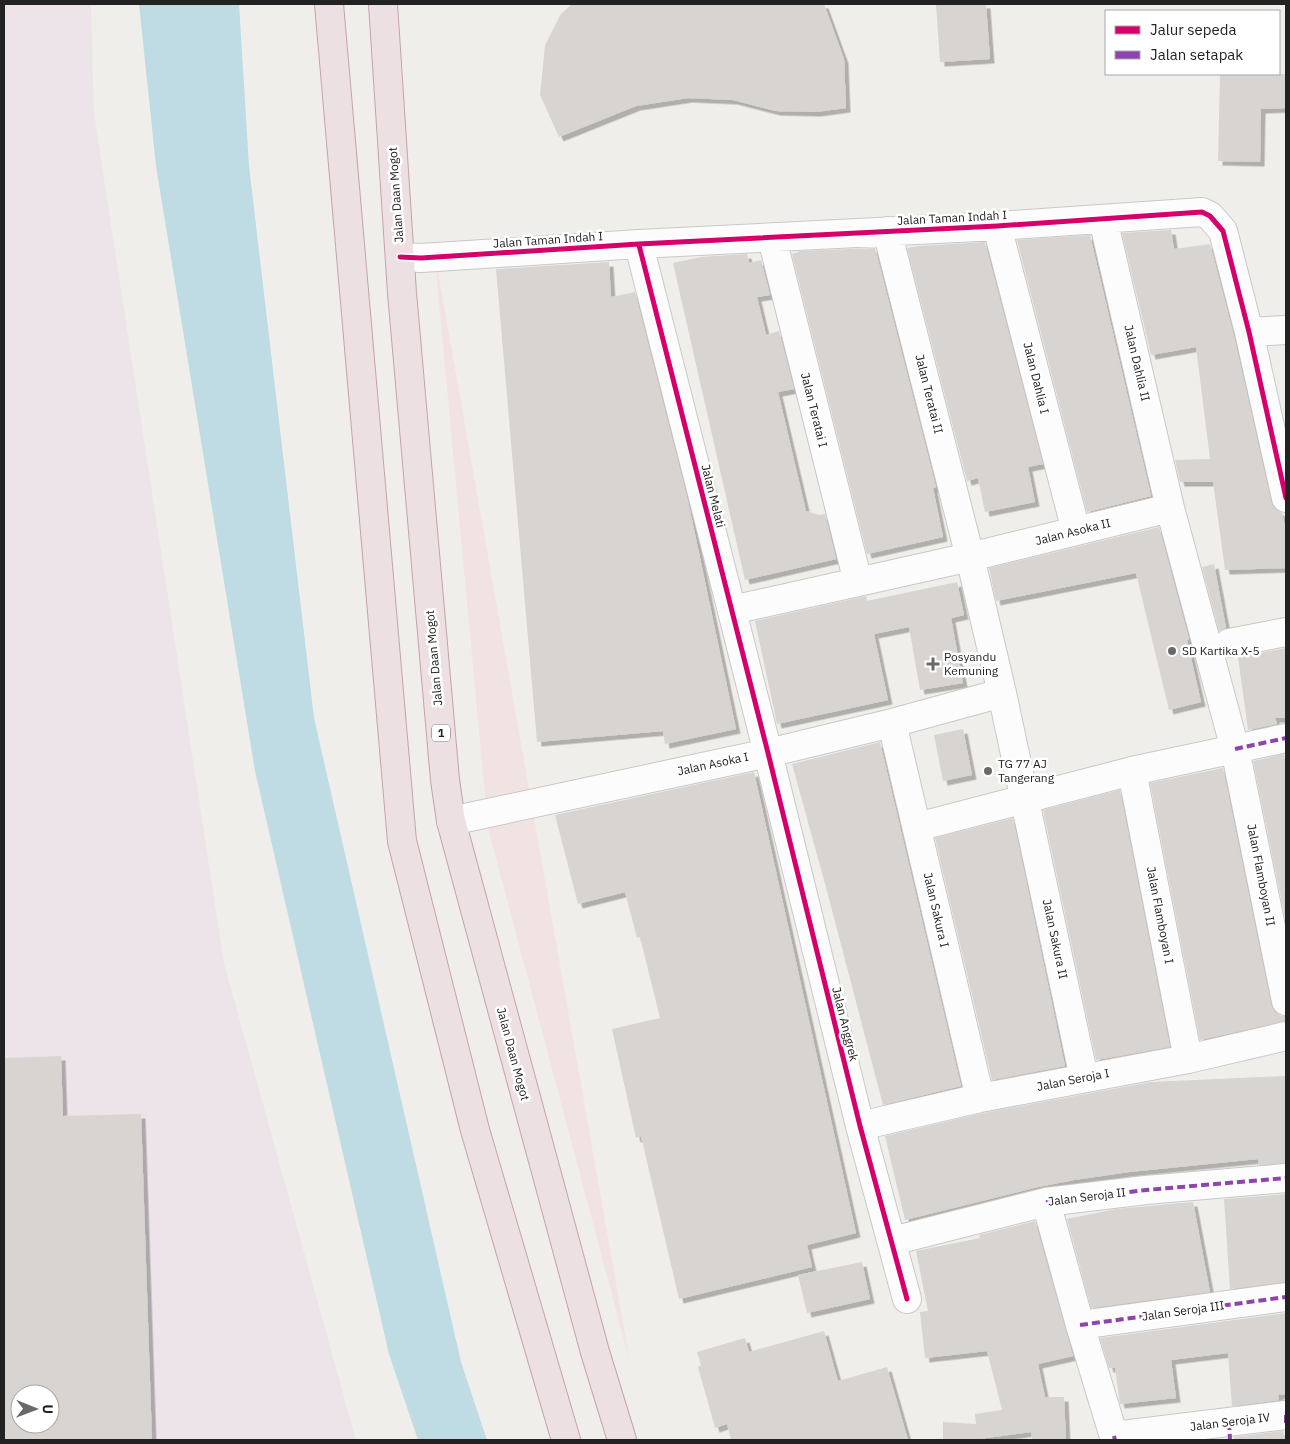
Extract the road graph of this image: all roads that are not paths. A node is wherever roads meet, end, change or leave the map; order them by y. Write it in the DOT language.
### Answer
graph roads {
  1 [pos="329,4"];
  2 [pos="383,4"];
  3 [pos="1103,219"];
  4 [pos="997,226"];
  5 [pos="887,231"];
  6 [pos="772,238"];
  7 [pos="639,245"];
  8 [pos="400,257"];
  9 [pos="1286,330"];
  10 [pos="1249,332"];
  11 [pos="1286,498"];
  12 [pos="1170,508"];
  13 [pos="1076,531"];
  14 [pos="970,557"];
  15 [pos="858,582"];
  16 [pos="732,610"];
  17 [pos="1286,632"];
  18 [pos="1229,643"];
  19 [pos="1002,693"];
  20 [pos="892,723"];
  21 [pos="1286,738"];
  22 [pos="1236,749"];
  23 [pos="768,752"];
  24 [pos="1132,771"];
  25 [pos="1025,799"];
  26 [pos="451,821"];
  27 [pos="917,827"];
  28 [pos="1286,1001"];
  29 [pos="1286,1036"];
  30 [pos="1188,1059"];
  31 [pos="1084,1078"];
  32 [pos="980,1098"];
  33 [pos="860,1126"];
  34 [pos="1286,1178"];
  35 [pos="1046,1202"];
  36 [pos="892,1241"];
  37 [pos="1286,1297"];
  38 [pos="907,1300"];
  39 [pos="1080,1325"];
  40 [pos="1286,1415"];
  41 [pos="1286,1424"];
  42 [pos="1230,1431"];
  43 [pos="1114,1438"];
  44 [pos="566,1440"];
  45 [pos="622,1440"];
  1 -- 44 [label="highway"];
  2 -- 8 [label="highway, Jalan Daan Mogot / 1"];
  3 -- 4 [label="street, Jalan Taman Indah I"];
  3 -- 10 [label="street, Jalan Taman Indah I"];
  3 -- 12 [label="street, Jalan Dahlia II"];
  4 -- 5 [label="street, Jalan Taman Indah I"];
  4 -- 13 [label="street, Jalan Dahlia I"];
  5 -- 6 [label="street, Jalan Taman Indah I"];
  5 -- 14 [label="street, Jalan Teratai II"];
  6 -- 7 [label="street, Jalan Taman Indah I"];
  6 -- 15 [label="street, Jalan Teratai I"];
  7 -- 8 [label="street, Jalan Taman Indah I"];
  7 -- 16 [label="street, Jalan Melati"];
  8 -- 26 [label="highway, Jalan Daan Mogot / 1"];
  9 -- 10 [label="street"];
  10 -- 11 [label="street, Jalan Taman Indah I"];
  12 -- 13 [label="street, Jalan Asoka II"];
  12 -- 22 [label="street"];
  13 -- 14 [label="street, Jalan Asoka II"];
  14 -- 15 [label="street, Jalan Asoka II"];
  14 -- 19 [label="street"];
  15 -- 16 [label="street, Jalan Asoka II"];
  16 -- 23 [label="street, Jalan Melati"];
  17 -- 18 [label="street"];
  19 -- 20 [label="street, Jalan Asoka I"];
  19 -- 25 [label="street"];
  20 -- 23 [label="street, Jalan Asoka I"];
  20 -- 27 [label="street, Jalan Sakura I"];
  21 -- 22 [label="street"];
  22 -- 24 [label="street"];
  22 -- 28 [label="street, Jalan Flamboyan II"];
  23 -- 26 [label="street, Jalan Asoka I"];
  23 -- 33 [label="street, Jalan Anggrek"];
  24 -- 25 [label="street"];
  24 -- 30 [label="street, Jalan Flamboyan I"];
  25 -- 27 [label="street"];
  25 -- 31 [label="street, Jalan Sakura II"];
  26 -- 45 [label="highway, Jalan Daan Mogot / 1"];
  27 -- 32 [label="street, Jalan Sakura I"];
  29 -- 30 [label="street, Jalan Seroja I"];
  30 -- 31 [label="street, Jalan Seroja I"];
  31 -- 32 [label="street, Jalan Seroja I"];
  32 -- 33 [label="street, Jalan Seroja I"];
  33 -- 36 [label="street, Jalan Anggrek"];
  34 -- 35 [label="street, Jalan Seroja II"];
  35 -- 36 [label="street, Jalan Seroja II"];
  35 -- 39 [label="street"];
  36 -- 38 [label="street, Jalan Anggrek"];
  37 -- 39 [label="street, Jalan Seroja III"];
  39 -- 43 [label="street"];
  40 -- 41 [label="street"];
  40 -- 42 [label="street, Jalan Seroja IV"];
  42 -- 43 [label="street, Jalan Seroja IV"];
}
